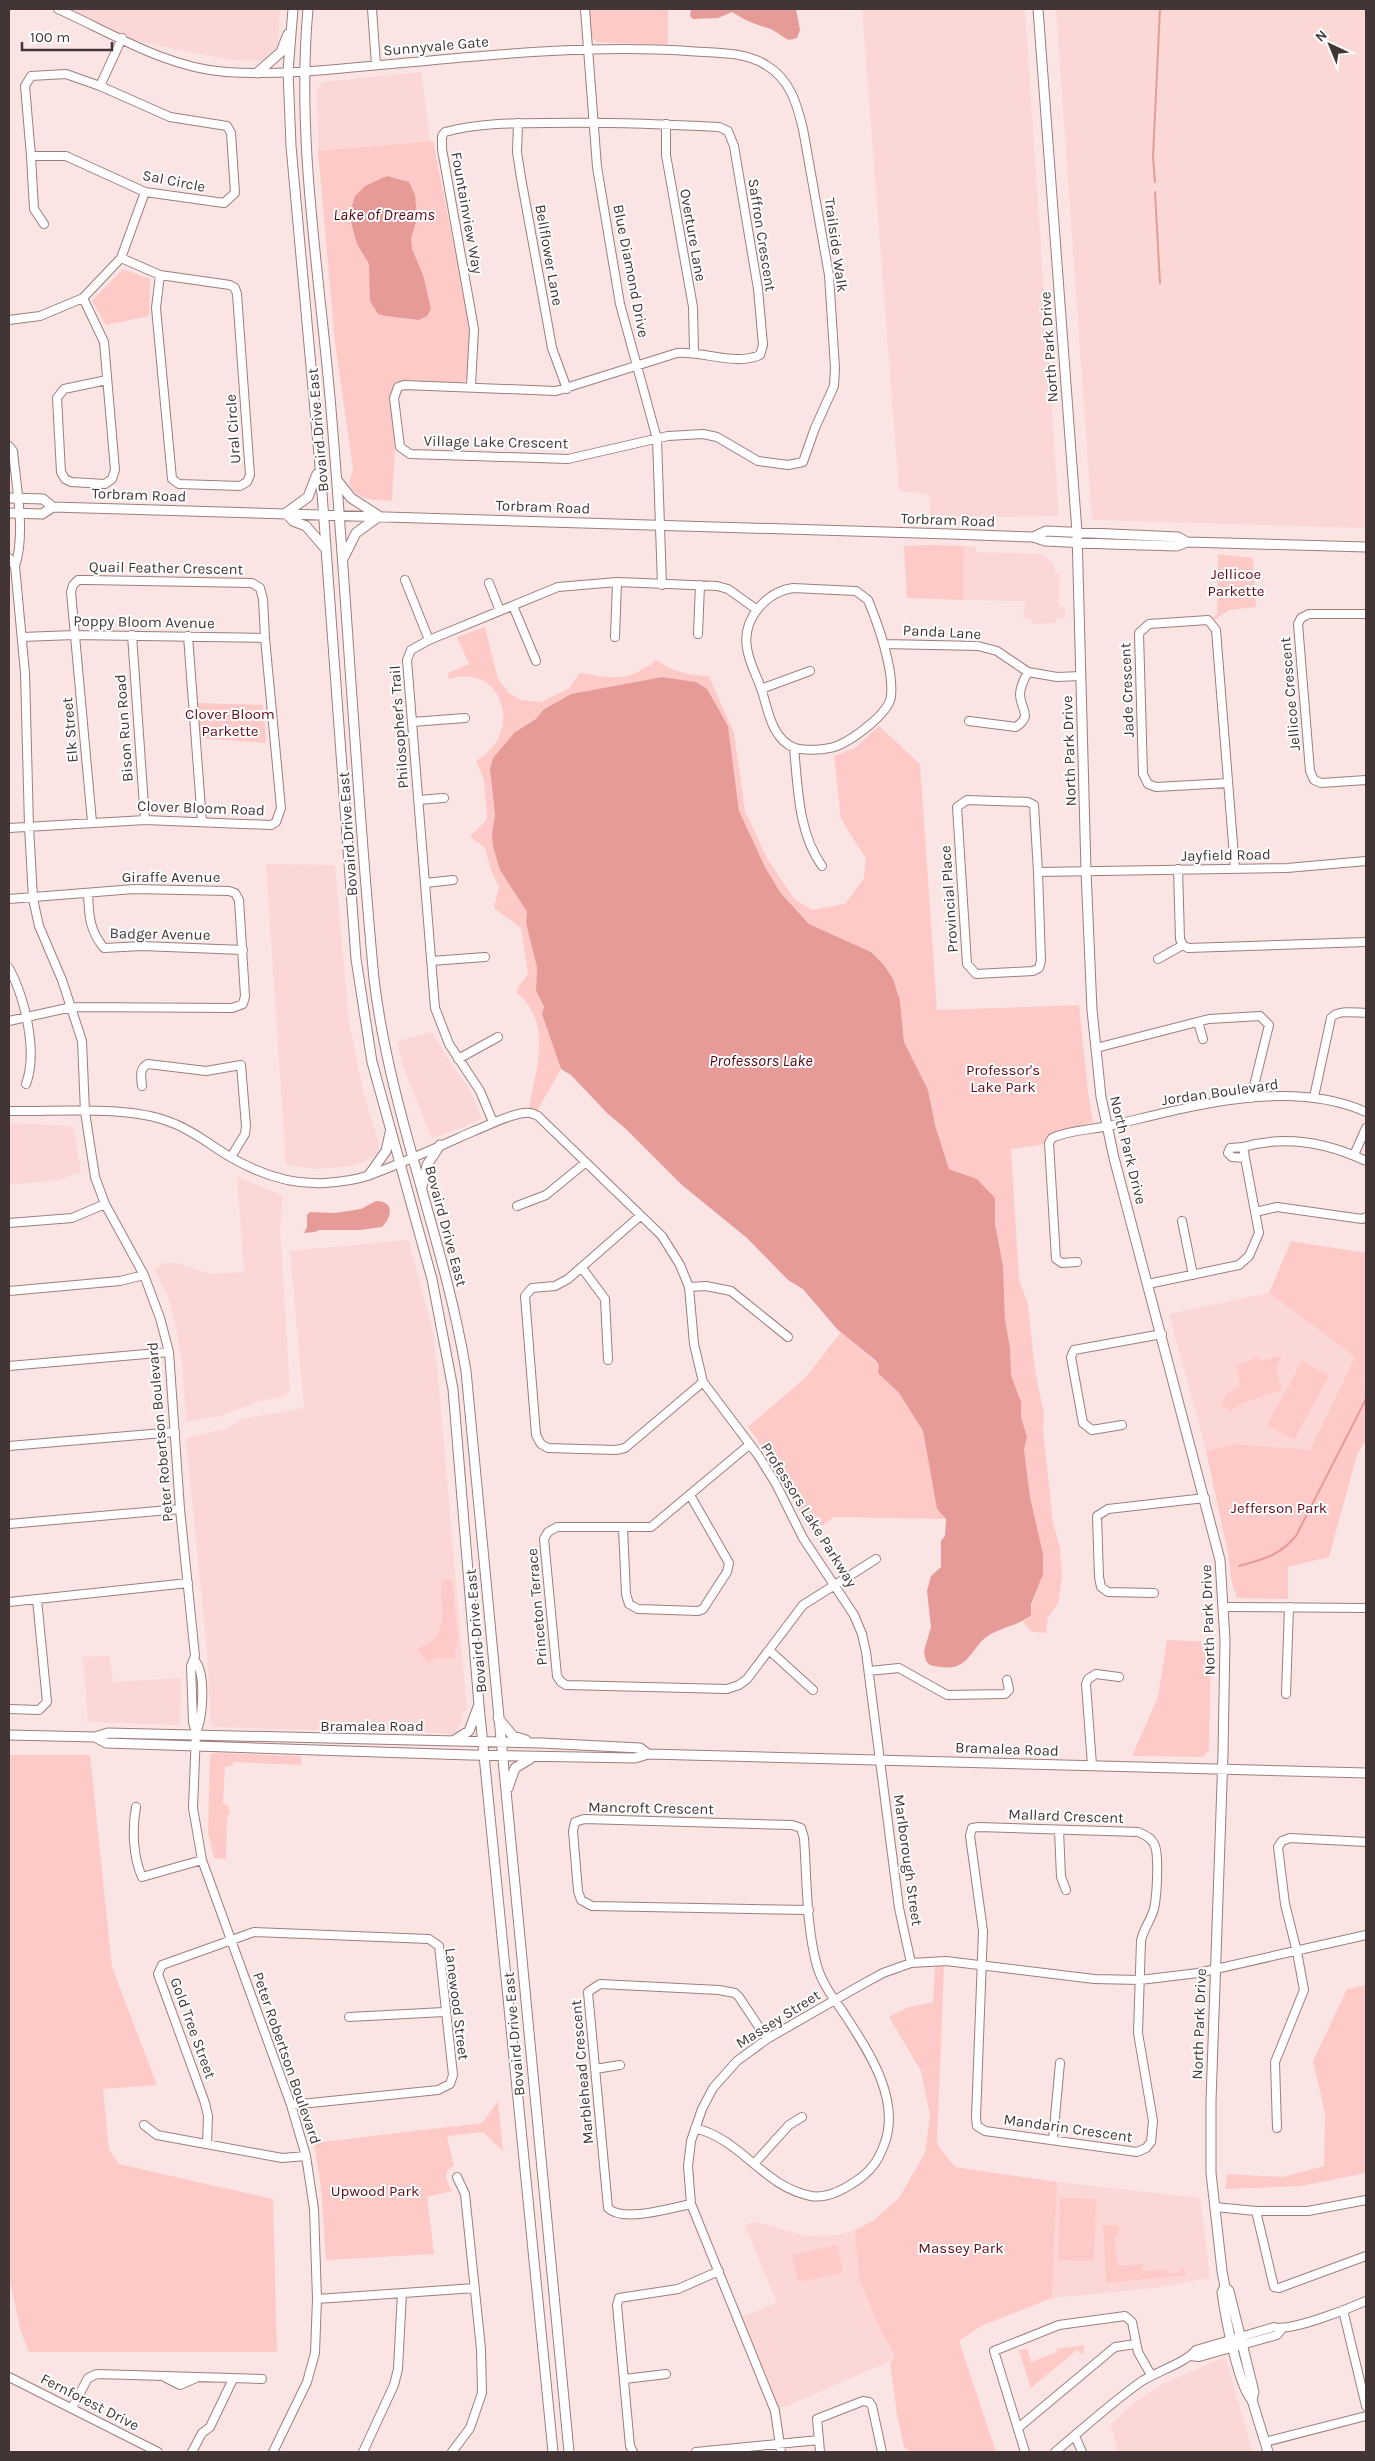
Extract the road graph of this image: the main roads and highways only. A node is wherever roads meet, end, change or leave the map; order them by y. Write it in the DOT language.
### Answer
graph roads {
  1 [pos="292,9"];
  2 [pos="308,9"];
  3 [pos="1038,9"];
  4 [pos="291,27"];
  5 [pos="257,73"];
  6 [pos="320,466"];
  7 [pos="337,480"];
  8 [pos="13,498"];
  9 [pos="53,507"];
  10 [pos="13,513"];
  11 [pos="286,513"];
  12 [pos="322,515"];
  13 [pos="339,516"];
  14 [pos="379,516"];
  15 [pos="1077,532"];
  16 [pos="1033,537"];
  17 [pos="1188,542"];
  18 [pos="1077,543"];
  19 [pos="324,547"];
  20 [pos="1366,547"];
  21 [pos="343,560"];
  22 [pos="390,1131"];
  23 [pos="440,1145"];
  24 [pos="369,1175"];
  25 [pos="422,1188"];
  26 [pos="479,1705"];
  27 [pos="498,1717"];
  28 [pos="9,1735"];
  29 [pos="95,1737"];
  30 [pos="451,1741"];
  31 [pos="483,1742"];
  32 [pos="500,1743"];
  33 [pos="541,1743"];
  34 [pos="648,1754"];
  35 [pos="484,1756"];
  36 [pos="502,1756"];
  37 [pos="534,1757"];
  38 [pos="1223,1768"];
  39 [pos="1366,1773"];
  40 [pos="506,1798"];
  41 [pos="553,2452"];
  42 [pos="569,2452"];
  43 [pos="1268,2452"];
  1 -- 4 [label="main road, Bovaird Drive East"];
  2 -- 7 [label="main road, Bovaird Drive East"];
  3 -- 15 [label="main road, North Park Drive"];
  4 -- 5 [label="main road"];
  4 -- 6 [label="main road, Bovaird Drive East"];
  6 -- 11 [label="main road"];
  6 -- 12 [label="main road, Bovaird Drive East"];
  7 -- 13 [label="main road, Bovaird Drive East"];
  7 -- 14 [label="main road"];
  8 -- 9 [label="main road, Torbram Road"];
  9 -- 10 [label="main road, Torbram Road"];
  9 -- 11 [label="main road, Torbram Road"];
  11 -- 12 [label="main road, Torbram Road"];
  11 -- 19 [label="main road"];
  12 -- 13 [label="main road, Torbram Road"];
  12 -- 19 [label="main road, Bovaird Drive East"];
  13 -- 14 [label="main road, Torbram Road"];
  13 -- 21 [label="main road, Bovaird Drive East"];
  14 -- 16 [label="main road, Torbram Road"];
  14 -- 21 [label="main road"];
  15 -- 16 [label="main road, Torbram Road"];
  15 -- 17 [label="main road, Torbram Road"];
  15 -- 18 [label="main road, North Park Drive"];
  16 -- 18 [label="main road, Torbram Road"];
  17 -- 18 [label="main road, Torbram Road"];
  17 -- 20 [label="main road, Torbram Road"];
  18 -- 38 [label="main road, North Park Drive"];
  19 -- 22 [label="main road, Bovaird Drive East"];
  21 -- 25 [label="main road, Bovaird Drive East"];
  22 -- 24 [label="main road"];
  22 -- 26 [label="main road, Bovaird Drive East"];
  23 -- 25 [label="main road"];
  25 -- 27 [label="main road, Bovaird Drive East"];
  26 -- 30 [label="main road"];
  26 -- 31 [label="main road, Bovaird Drive East"];
  27 -- 32 [label="main road, Bovaird Drive East"];
  27 -- 33 [label="main road"];
  28 -- 29 [label="main road, Bramalea Road"];
  29 -- 30 [label="main road, Bramalea Road"];
  29 -- 35 [label="main road, Bramalea Road"];
  30 -- 31 [label="main road, Bramalea Road"];
  31 -- 32 [label="main road, Bramalea Road"];
  31 -- 35 [label="main road, Bovaird Drive East"];
  32 -- 33 [label="main road, Bramalea Road"];
  32 -- 36 [label="main road, Bovaird Drive East"];
  33 -- 34 [label="main road, Bramalea Road"];
  34 -- 37 [label="main road, Bramalea Road"];
  34 -- 38 [label="main road, Bramalea Road"];
  35 -- 36 [label="main road, Bramalea Road"];
  35 -- 41 [label="main road, Bovaird Drive East"];
  36 -- 37 [label="main road, Bramalea Road"];
  36 -- 40 [label="main road, Bovaird Drive East"];
  37 -- 40 [label="main road"];
  38 -- 39 [label="main road, Bramalea Road"];
  38 -- 43 [label="main road, North Park Drive"];
  40 -- 42 [label="main road, Bovaird Drive East"];
}
